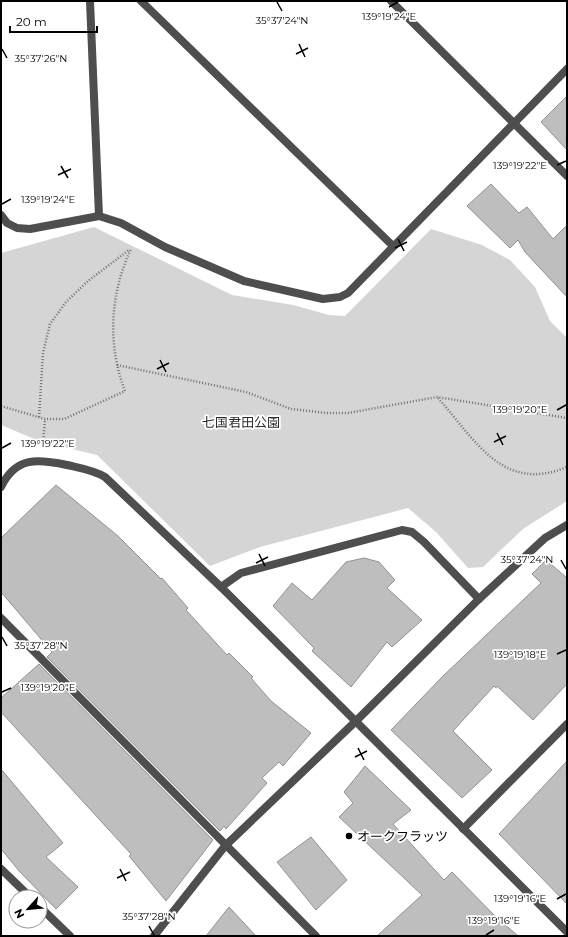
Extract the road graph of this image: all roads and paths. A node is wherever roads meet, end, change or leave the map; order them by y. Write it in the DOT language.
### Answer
graph roads {
  1 [pos="90,1"];
  2 [pos="141,1"];
  3 [pos="391,1"];
  4 [pos="567,69"];
  5 [pos="514,123"];
  6 [pos="567,176"];
  7 [pos="1,215"];
  8 [pos="98,216"];
  9 [pos="138,232"];
  10 [pos="393,246"];
  11 [pos="131,248"];
  12 [pos="117,365"];
  13 [pos="437,397"];
  14 [pos="1,406"];
  15 [pos="39,417"];
  16 [pos="45,418"];
  17 [pos="567,418"];
  18 [pos="41,460"];
  19 [pos="567,467"];
  20 [pos="1,487"];
  21 [pos="567,525"];
  22 [pos="221,587"];
  23 [pos="479,599"];
  24 [pos="1,618"];
  25 [pos="356,721"];
  26 [pos="567,724"];
  27 [pos="463,829"];
  28 [pos="225,846"];
  29 [pos="1,869"];
  30 [pos="22,889"];
  31 [pos="48,915"];
  32 [pos="567,932"];
  33 [pos="70,936"];
  34 [pos="154,936"];
  35 [pos="316,936"];
  1 -- 8 [label="street"];
  2 -- 10 [label="street"];
  3 -- 5 [label="street"];
  4 -- 5 [label="street"];
  5 -- 6 [label="street"];
  5 -- 10 [label="street"];
  7 -- 8 [label="street"];
  8 -- 9 [label="street"];
  9 -- 10 [label="street"];
  9 -- 11 [label="path"];
  11 -- 12 [label="path"];
  11 -- 15 [label="path"];
  12 -- 13 [label="path"];
  12 -- 16 [label="path"];
  13 -- 17 [label="path"];
  13 -- 19 [label="path"];
  14 -- 15 [label="path"];
  15 -- 16 [label="path"];
  16 -- 18 [label="path"];
  18 -- 20 [label="street"];
  18 -- 22 [label="street"];
  21 -- 23 [label="street"];
  22 -- 23 [label="street"];
  22 -- 25 [label="street"];
  23 -- 25 [label="street"];
  24 -- 28 [label="street"];
  25 -- 27 [label="street"];
  25 -- 28 [label="street"];
  26 -- 27 [label="street"];
  27 -- 32 [label="street"];
  28 -- 34 [label="street"];
  28 -- 35 [label="street"];
  29 -- 30 [label="street"];
  31 -- 33 [label="street"];
}
